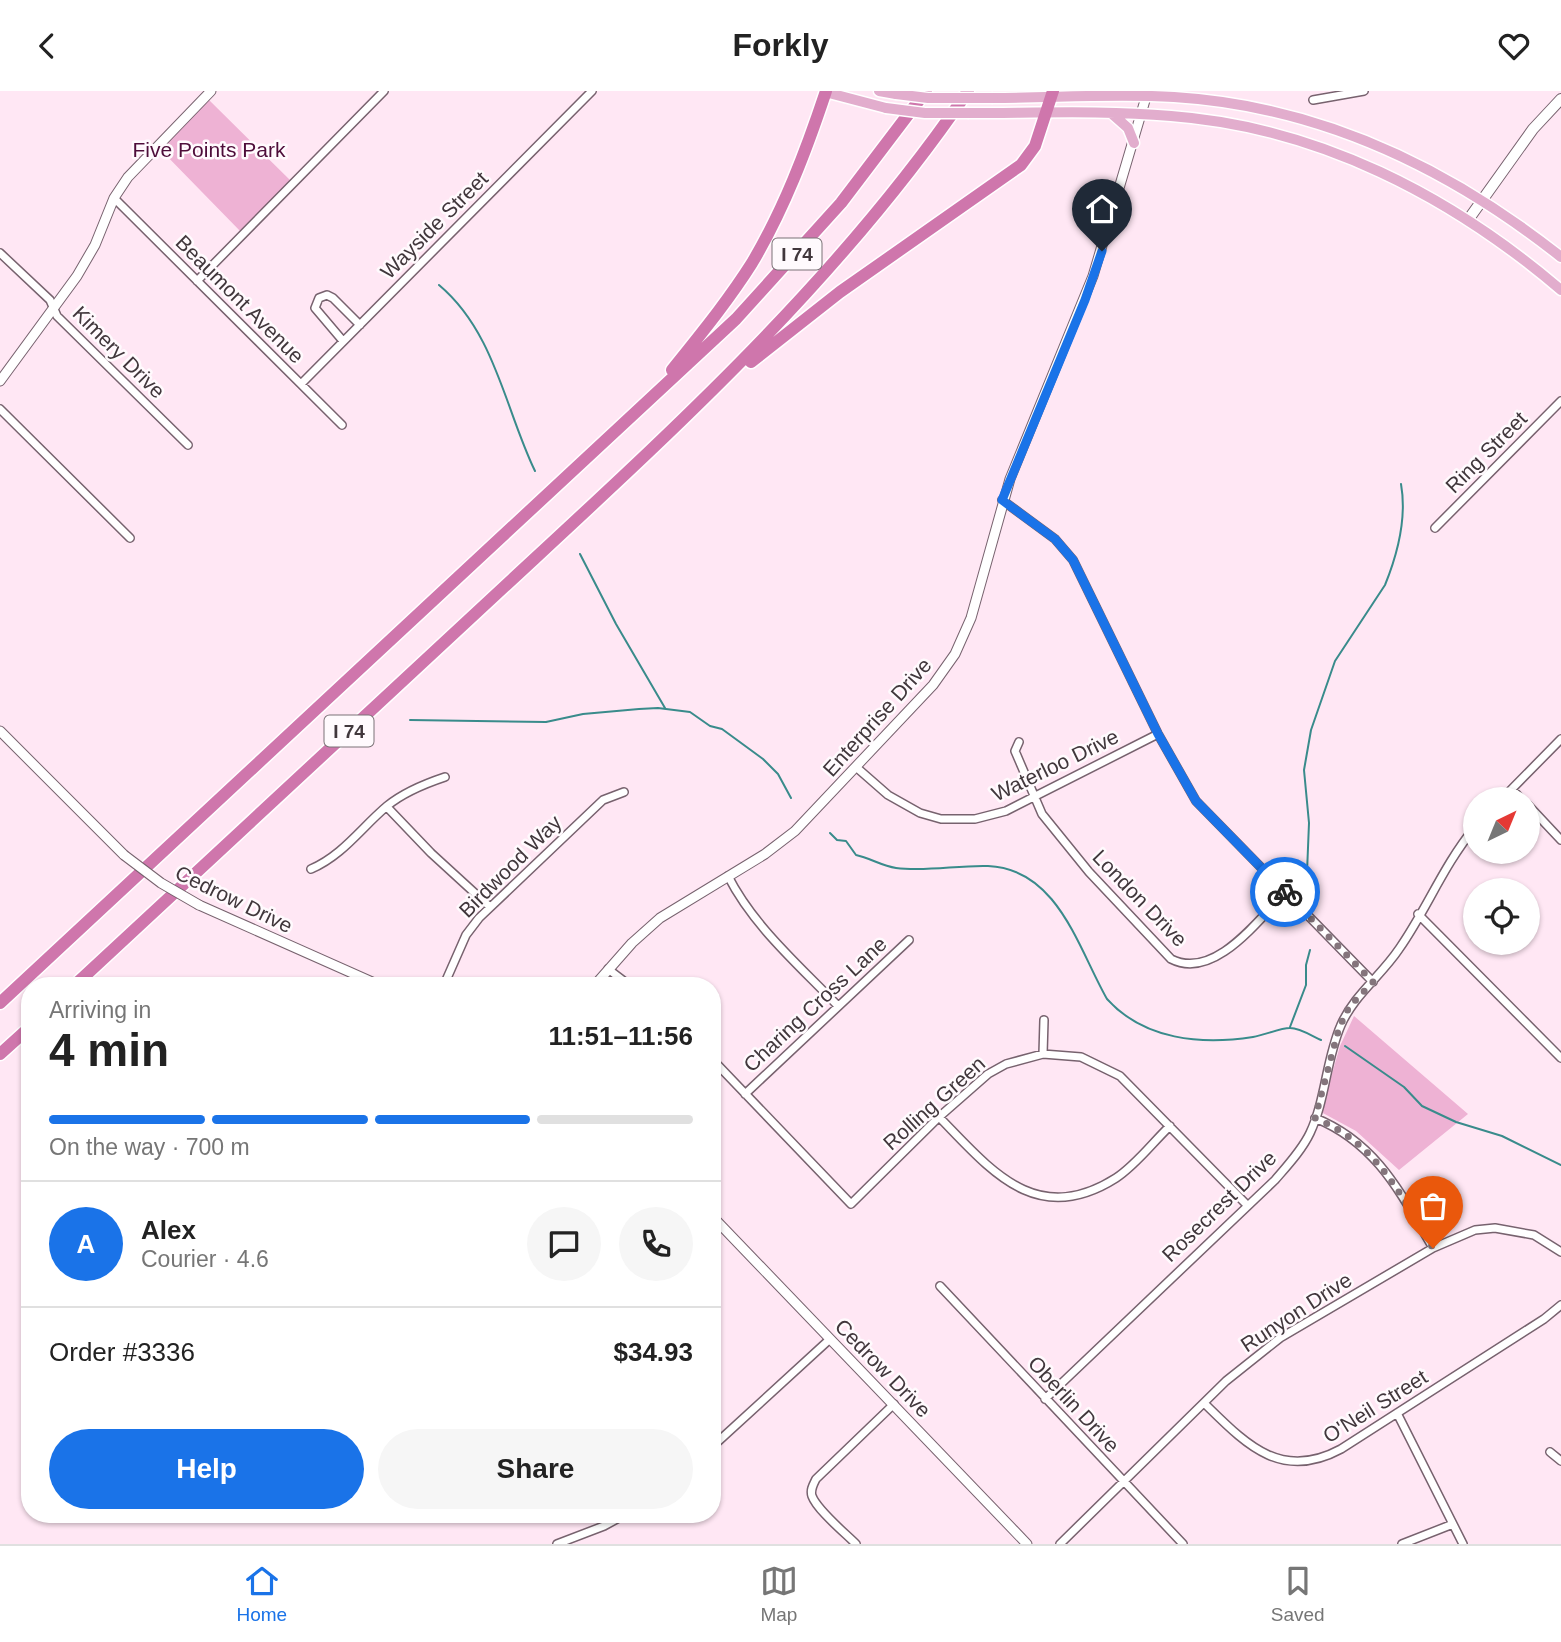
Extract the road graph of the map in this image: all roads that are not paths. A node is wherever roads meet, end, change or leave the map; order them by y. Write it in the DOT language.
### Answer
graph roads {
  1 [pos="211,91"];
  2 [pos="384,91"];
  3 [pos="592,91"];
  4 [pos="825,91"];
  5 [pos="879,91"];
  6 [pos="926,91"];
  7 [pos="968,91"];
  8 [pos="1364,91"];
  9 [pos="1052,94"];
  10 [pos="1123,94"];
  11 [pos="1169,94"];
  12 [pos="1146,97"];
  13 [pos="1561,99"];
  14 [pos="1313,100"];
  15 [pos="1046,113"];
  16 [pos="1111,113"];
  17 [pos="1142,114"];
  18 [pos="1134,143"];
  19 [pos="114,198"];
  20 [pos="1483,199"];
  21 [pos="1468,220"];
  22 [pos="0,253"];
  23 [pos="1561,257"];
  24 [pos="197,281"];
  25 [pos="1561,290"];
  26 [pos="54,308"];
  27 [pos="359,325"];
  28 [pos="344,341"];
  29 [pos="0,380"];
  30 [pos="301,384"];
  31 [pos="649,399"];
  32 [pos="705,401"];
  33 [pos="1561,401"];
  34 [pos="0,409"];
  35 [pos="342,425"];
  36 [pos="188,445"];
  37 [pos="1002,500"];
  38 [pos="1435,527"];
  39 [pos="130,538"];
  40 [pos="0,731"];
  41 [pos="1158,734"];
  42 [pos="1561,739"];
  43 [pos="1019,742"];
  44 [pos="856,767"];
  45 [pos="445,776"];
  46 [pos="1514,787"];
  47 [pos="624,792"];
  48 [pos="1033,797"];
  49 [pos="387,807"];
  50 [pos="1540,818"];
  51 [pos="1561,840"];
  52 [pos="1463,842"];
  53 [pos="311,869"];
  54 [pos="728,876"];
  55 [pos="1286,893"];
  56 [pos="490,907"];
  57 [pos="1419,914"];
  58 [pos="909,940"];
  59 [pos="608,969"];
  60 [pos="28,977"];
  61 [pos="84,977"];
  62 [pos="361,977"];
  63 [pos="448,977"];
  64 [pos="602,977"];
  65 [pos="618,977"];
  66 [pos="1373,982"];
  67 [pos="21,983"];
  68 [pos="0,1003"];
  69 [pos="838,1006"];
  70 [pos="1044,1020"];
  71 [pos="21,1035"];
  72 [pos="0,1054"];
  73 [pos="1044,1054"];
  74 [pos="1561,1058"];
  75 [pos="721,1069"];
  76 [pos="745,1094"];
  77 [pos="939,1117"];
  78 [pos="1315,1118"];
  79 [pos="1170,1126"];
  80 [pos="1247,1205"];
  81 [pos="721,1225"];
  82 [pos="1433,1248"];
  83 [pos="1561,1252"];
  84 [pos="940,1286"];
  85 [pos="1561,1305"];
  86 [pos="830,1339"];
  87 [pos="1045,1399"];
  88 [pos="1204,1403"];
  89 [pos="894,1404"];
  90 [pos="1397,1413"];
  91 [pos="721,1439"];
  92 [pos="1550,1452"];
  93 [pos="1561,1461"];
  94 [pos="1123,1482"];
  95 [pos="610,1523"];
  96 [pos="1453,1524"];
  97 [pos="557,1544"];
  98 [pos="856,1544"];
  99 [pos="1027,1544"];
  100 [pos="1060,1544"];
  101 [pos="1183,1544"];
  102 [pos="1402,1544"];
  103 [pos="1463,1544"];
  1 -- 19 [label="street"];
  2 -- 24 [label="street"];
  3 -- 27 [label="street, Wayside Street"];
  4 -- 15 [label="main road, bridge"];
  4 -- 31 [label="highway"];
  5 -- 9 [label="main road, bridge"];
  6 -- 31 [label="highway, I 74"];
  7 -- 32 [label="highway, I 74"];
  8 -- 14 [label="street"];
  9 -- 10 [label="main road"];
  9 -- 15 [label="highway"];
  10 -- 12 [label="main road"];
  11 -- 12 [label="main road"];
  11 -- 20 [label="main road"];
  12 -- 17 [label="street, Enterprise Drive"];
  13 -- 20 [label="main road"];
  15 -- 16 [label="main road"];
  15 -- 32 [label="highway"];
  16 -- 17 [label="main road"];
  16 -- 18 [label="main road"];
  17 -- 18 [label="street, Enterprise Drive"];
  17 -- 21 [label="main road"];
  18 -- 37 [label="street, Enterprise Drive"];
  19 -- 24 [label="street, Beaumont Avenue"];
  19 -- 26 [label="street"];
  20 -- 21 [label="main road"];
  20 -- 23 [label="main road"];
  21 -- 25 [label="main road"];
  22 -- 26 [label="street, Kimery Drive"];
  24 -- 30 [label="street, Beaumont Avenue"];
  26 -- 29 [label="street"];
  26 -- 36 [label="street, Kimery Drive"];
  27 -- 28 [label="street, Wayside Street"];
  27 -- 28 [label="street"];
  28 -- 30 [label="street, Wayside Street"];
  30 -- 35 [label="street, Beaumont Avenue"];
  31 -- 60 [label="highway, I 74"];
  32 -- 61 [label="highway, I 74"];
  33 -- 38 [label="street, Ring Street"];
  34 -- 39 [label="street"];
  37 -- 41 [label="street"];
  37 -- 44 [label="street, Enterprise Drive"];
  40 -- 62 [label="street, Cedrow Drive, bridge"];
  41 -- 48 [label="street, Waterloo Drive"];
  41 -- 55 [label="street"];
  42 -- 46 [label="street"];
  43 -- 48 [label="street, London Drive"];
  44 -- 48 [label="street, Waterloo Drive"];
  44 -- 54 [label="street, Enterprise Drive"];
  45 -- 49 [label="street"];
  47 -- 56 [label="street, Birdwood Way"];
  48 -- 55 [label="street, London Drive"];
  49 -- 53 [label="street"];
  49 -- 56 [label="street"];
  50 -- 51 [label="street"];
  52 -- 57 [label="street, Rosecrest Drive"];
  54 -- 59 [label="street, Enterprise Drive"];
  54 -- 69 [label="street"];
  55 -- 66 [label="street"];
  56 -- 63 [label="street, Birdwood Way"];
  57 -- 66 [label="street, Rosecrest Drive"];
  57 -- 74 [label="street"];
  58 -- 69 [label="street, Charing Cross Lane"];
  59 -- 64 [label="street, Enterprise Drive"];
  59 -- 65 [label="street"];
  66 -- 78 [label="street, Rosecrest Drive"];
  67 -- 68 [label="highway, I 74"];
  69 -- 76 [label="street, Charing Cross Lane"];
  70 -- 73 [label="street"];
  71 -- 72 [label="highway"];
  73 -- 77 [label="street, Rolling Green"];
  73 -- 79 [label="street, Rolling Green"];
  75 -- 76 [label="street"];
  76 -- 77 [label="street, Rolling Green"];
  77 -- 79 [label="street"];
  78 -- 80 [label="street, Rosecrest Drive"];
  78 -- 82 [label="street"];
  79 -- 80 [label="street, Rolling Green"];
  80 -- 87 [label="street, Rosecrest Drive"];
  81 -- 86 [label="street, Cedrow Drive"];
  82 -- 83 [label="street, Runyon Drive"];
  82 -- 88 [label="street, Runyon Drive"];
  84 -- 87 [label="street, Oberlin Drive"];
  85 -- 90 [label="street, O'Neil Street"];
  86 -- 89 [label="street, Cedrow Drive"];
  86 -- 91 [label="street"];
  87 -- 94 [label="street, Oberlin Drive"];
  88 -- 90 [label="street, O'Neil Street"];
  88 -- 94 [label="street, Runyon Drive"];
  89 -- 98 [label="street"];
  89 -- 99 [label="street, Cedrow Drive"];
  90 -- 96 [label="street"];
  92 -- 93 [label="street"];
  94 -- 100 [label="street, Runyon Drive"];
  94 -- 101 [label="street, Oberlin Drive"];
  95 -- 97 [label="street"];
  96 -- 102 [label="street"];
  96 -- 103 [label="street"];
}
